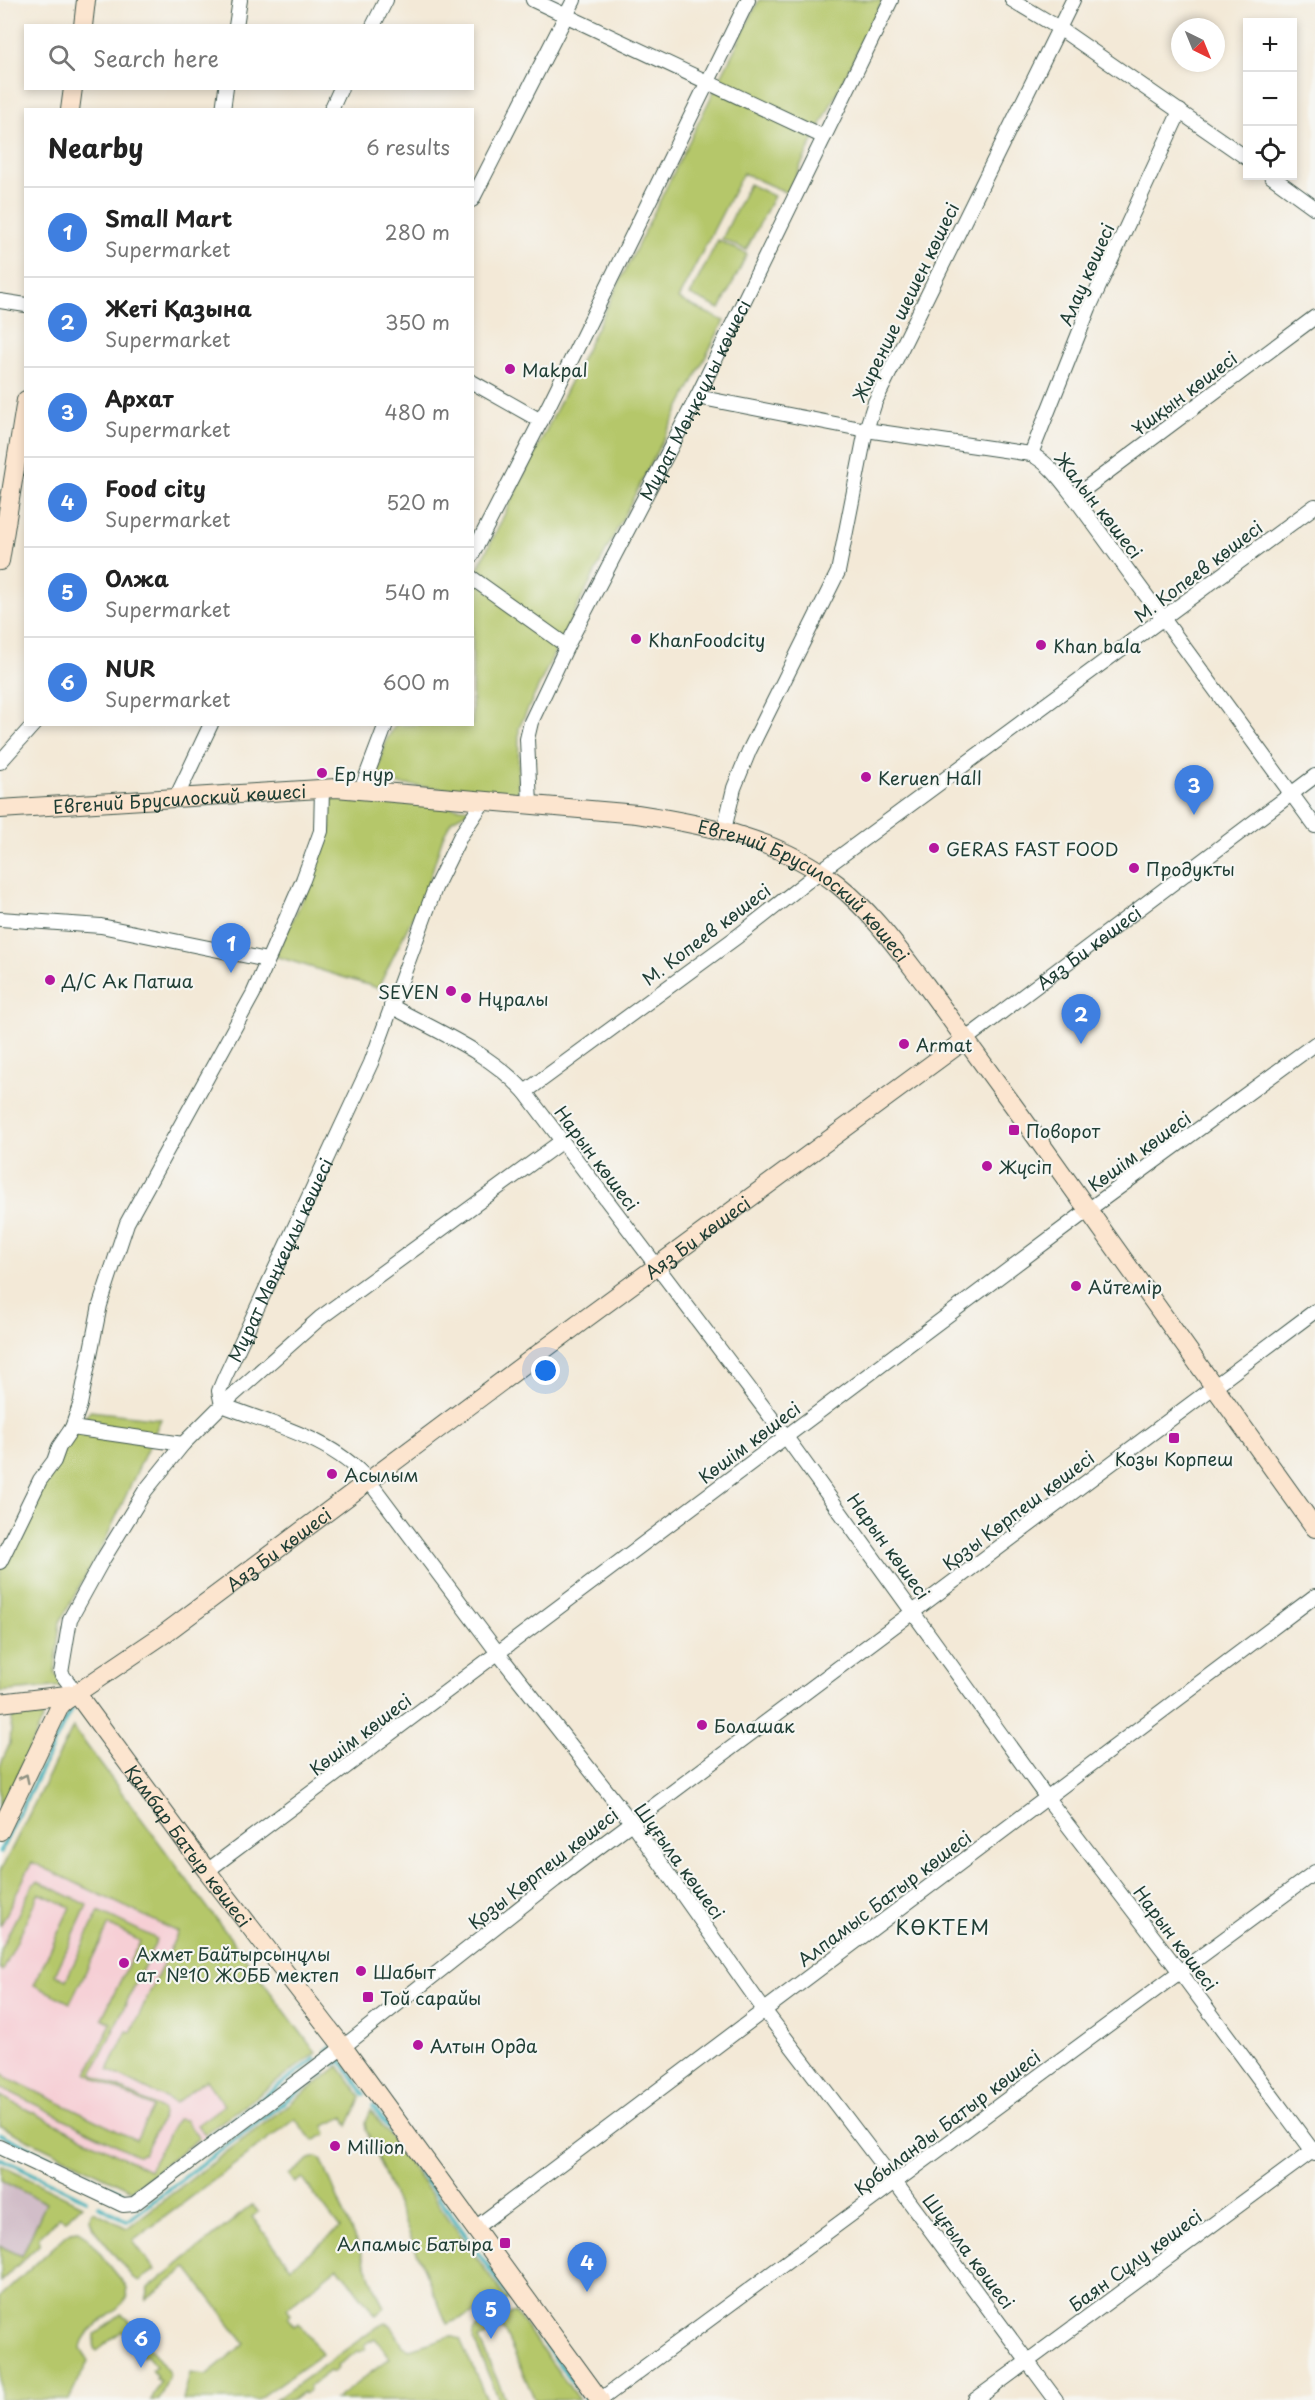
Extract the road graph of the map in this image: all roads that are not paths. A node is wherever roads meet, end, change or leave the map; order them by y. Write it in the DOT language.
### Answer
graph roads {
  1 [pos="86,0"];
  2 [pos="240,0"];
  3 [pos="386,0"];
  4 [pos="533,0"];
  5 [pos="574,0"];
  6 [pos="748,0"];
  7 [pos="891,0"];
  8 [pos="1012,0"];
  9 [pos="1074,0"];
  10 [pos="566,15"];
  11 [pos="83,24"];
  12 [pos="236,24"];
  13 [pos="374,24"];
  14 [pos="1059,28"];
  15 [pos="706,81"];
  16 [pos="73,90"];
  17 [pos="226,90"];
  18 [pos="340,90"];
  19 [pos="70,108"];
  20 [pos="223,108"];
  21 [pos="332,108"];
  22 [pos="1180,111"];
  23 [pos="824,137"];
  24 [pos="1243,155"];
  25 [pos="1276,180"];
  26 [pos="474,196"];
  27 [pos="1315,208"];
  28 [pos="0,301"];
  29 [pos="24,305"];
  30 [pos="1315,317"];
  31 [pos="474,383"];
  32 [pos="697,398"];
  33 [pos="24,412"];
  34 [pos="541,421"];
  35 [pos="866,430"];
  36 [pos="1031,454"];
  37 [pos="1074,497"];
  38 [pos="1315,506"];
  39 [pos="474,551"];
  40 [pos="0,561"];
  41 [pos="474,579"];
  42 [pos="1164,619"];
  43 [pos="567,646"];
  44 [pos="32,726"];
  45 [pos="210,726"];
  46 [pos="385,726"];
  47 [pos="0,762"];
  48 [pos="1315,776"];
  49 [pos="322,789"];
  50 [pos="361,790"];
  51 [pos="1291,795"];
  52 [pos="176,798"];
  53 [pos="484,801"];
  54 [pos="530,804"];
  55 [pos="0,809"];
  56 [pos="1315,826"];
  57 [pos="724,830"];
  58 [pos="819,872"];
  59 [pos="0,919"];
  60 [pos="267,960"];
  61 [pos="391,1006"];
  62 [pos="966,1040"];
  63 [pos="1315,1044"];
  64 [pos="525,1092"];
  65 [pos="562,1142"];
  66 [pos="1088,1210"];
  67 [pos="656,1267"];
  68 [pos="1315,1311"];
  69 [pos="1214,1386"];
  70 [pos="222,1405"];
  71 [pos="72,1428"];
  72 [pos="786,1437"];
  73 [pos="183,1444"];
  74 [pos="369,1481"];
  75 [pos="1315,1528"];
  76 [pos="0,1562"];
  77 [pos="1315,1596"];
  78 [pos="914,1611"];
  79 [pos="498,1653"];
  80 [pos="77,1694"];
  81 [pos="45,1698"];
  82 [pos="0,1703"];
  83 [pos="54,1720"];
  84 [pos="1047,1798"];
  85 [pos="632,1823"];
  86 [pos="0,1831"];
  87 [pos="207,1871"];
  88 [pos="1315,1872"];
  89 [pos="1180,1972"];
  90 [pos="764,2010"];
  91 [pos="343,2047"];
  92 [pos="0,2147"];
  93 [pos="1314,2151"];
  94 [pos="895,2182"];
  95 [pos="475,2228"];
  96 [pos="1028,2361"];
  97 [pos="600,2400"];
  98 [pos="975,2400"];
  99 [pos="1056,2400"];
  1 -- 11 [label="main road"];
  2 -- 12 [label="street"];
  3 -- 13 [label="street"];
  4 -- 10 [label="street"];
  5 -- 10 [label="street"];
  6 -- 15 [label="street"];
  7 -- 23 [label="street, Мұрат Мөңкеұлы көшесі"];
  8 -- 14 [label="street"];
  9 -- 14 [label="street, Жиренше шешен көшесі"];
  10 -- 15 [label="street"];
  10 -- 26 [label="street"];
  14 -- 22 [label="street"];
  14 -- 35 [label="street, Жиренше шешен көшесі"];
  15 -- 23 [label="street"];
  15 -- 34 [label="street"];
  16 -- 19 [label="main road"];
  17 -- 20 [label="street"];
  18 -- 21 [label="street"];
  22 -- 24 [label="street"];
  22 -- 36 [label="street, Алау көшесі"];
  23 -- 32 [label="street, Мұрат Мөңкеұлы көшесі"];
  25 -- 27 [label="street"];
  28 -- 29 [label="street"];
  30 -- 37 [label="street, Ұшқын көшесі"];
  31 -- 34 [label="street"];
  32 -- 35 [label="street, Жалын көшесі"];
  32 -- 43 [label="street, Мұрат Мөңкеұлы көшесі"];
  33 -- 40 [label="main road"];
  34 -- 39 [label="street"];
  35 -- 36 [label="street, Жалын көшесі"];
  35 -- 57 [label="street, Жиренше шешен көшесі"];
  36 -- 37 [label="street, Жалын көшесі"];
  37 -- 42 [label="street, Жалын көшесі"];
  38 -- 42 [label="street, М. Копеев көшесі"];
  41 -- 43 [label="street"];
  42 -- 51 [label="street, Жалын көшесі"];
  42 -- 58 [label="street, М. Копеев көшесі"];
  43 -- 54 [label="street, Мұрат Мөңкеұлы көшесі"];
  44 -- 47 [label="street"];
  45 -- 52 [label="street"];
  46 -- 50 [label="street"];
  48 -- 51 [label="street, Аяз Би көшесі"];
  49 -- 50 [label="main road, Евгений Брусилоский көшесі"];
  49 -- 52 [label="main road, Евгений Брусилоский көшесі"];
  49 -- 60 [label="street"];
  50 -- 53 [label="main road, Евгений Брусилоский көшесі"];
  51 -- 56 [label="street, Жалын көшесі"];
  51 -- 62 [label="street, Аяз Би көшесі"];
  52 -- 55 [label="main road, Евгений Брусилоский көшесі"];
  53 -- 54 [label="main road, Евгений Брусилоский көшесі"];
  53 -- 61 [label="street, Мұрат Мөңкеұлы көшесі"];
  54 -- 57 [label="main road, Евгений Брусилоский көшесі"];
  57 -- 58 [label="main road, Евгений Брусилоский көшесі"];
  58 -- 62 [label="main road, Евгений Брусилоский көшесі"];
  58 -- 64 [label="street, М. Копеев көшесі"];
  59 -- 60 [label="street"];
  60 -- 71 [label="street"];
  61 -- 64 [label="street, Нарын көшесі"];
  61 -- 70 [label="street, Мұрат Мөңкеұлы көшесі"];
  62 -- 66 [label="main road, Евгений Брусилоский көшесі"];
  62 -- 67 [label="main road, Аяз Би көшесі"];
  63 -- 66 [label="street, Көшім көшесі"];
  64 -- 65 [label="street, Нарын көшесі"];
  65 -- 67 [label="street, Нарын көшесі"];
  65 -- 70 [label="street"];
  66 -- 69 [label="main road, Евгений Брусилоский көшесі"];
  66 -- 72 [label="street, Көшім көшесі"];
  67 -- 72 [label="street, Нарын көшесі"];
  67 -- 74 [label="main road, Аяз Би көшесі"];
  68 -- 69 [label="street, Қозы Көрпеш көшесі"];
  69 -- 75 [label="main road, Евгений Брусилоский көшесі"];
  69 -- 78 [label="street, Қозы Көрпеш көшесі"];
  70 -- 73 [label="street"];
  70 -- 74 [label="street, Шұғыла көшесі"];
  71 -- 73 [label="street"];
  71 -- 76 [label="street"];
  72 -- 78 [label="street, Нарын көшесі"];
  72 -- 79 [label="street, Көшім көшесі"];
  73 -- 80 [label="street"];
  74 -- 79 [label="street, Шұғыла көшесі"];
  74 -- 80 [label="main road, Аяз Би көшесі"];
  77 -- 84 [label="street, Алпамыс Батыр көшесі"];
  78 -- 84 [label="street, Нарын көшесі"];
  78 -- 85 [label="street, Қозы Көрпеш көшесі"];
  79 -- 85 [label="street, Шұғыла көшесі"];
  79 -- 87 [label="street, Көшім көшесі"];
  80 -- 81 [label="main road"];
  80 -- 83 [label="main road, Аяз Би көшесі"];
  80 -- 87 [label="main road, Қамбар Батыр көшесі"];
  81 -- 82 [label="main road"];
  81 -- 83 [label="main road"];
  86 -- 83 [label="main road, one-way"];
  84 -- 89 [label="street, Нарын көшесі"];
  84 -- 90 [label="street, Алпамыс Батыр көшесі"];
  85 -- 90 [label="street, Шұғыла көшесі"];
  85 -- 91 [label="street, Қозы Көрпеш көшесі"];
  87 -- 91 [label="main road, Қамбар Батыр көшесі"];
  88 -- 89 [label="street, Қобыланды Батыр көшесі"];
  89 -- 93 [label="street, Нарын көшесі"];
  89 -- 94 [label="street, Қобыланды Батыр көшесі"];
  90 -- 94 [label="street, Шұғыла көшесі"];
  90 -- 95 [label="street, Алпамыс Батыр көшесі"];
  91 -- 92 [label="street, Қозы Көрпеш көшесі"];
  91 -- 95 [label="main road, Қамбар Батыр көшесі"];
  93 -- 96 [label="street, Баян Сұлу көшесі"];
  94 -- 96 [label="street, Шұғыла көшесі"];
  94 -- 97 [label="street, Қобыланды Батыр көшесі"];
  95 -- 97 [label="main road, Қамбар Батыр көшесі"];
  96 -- 98 [label="street, Баян Сұлу көшесі"];
  96 -- 99 [label="street, Шұғыла көшесі"];
}
